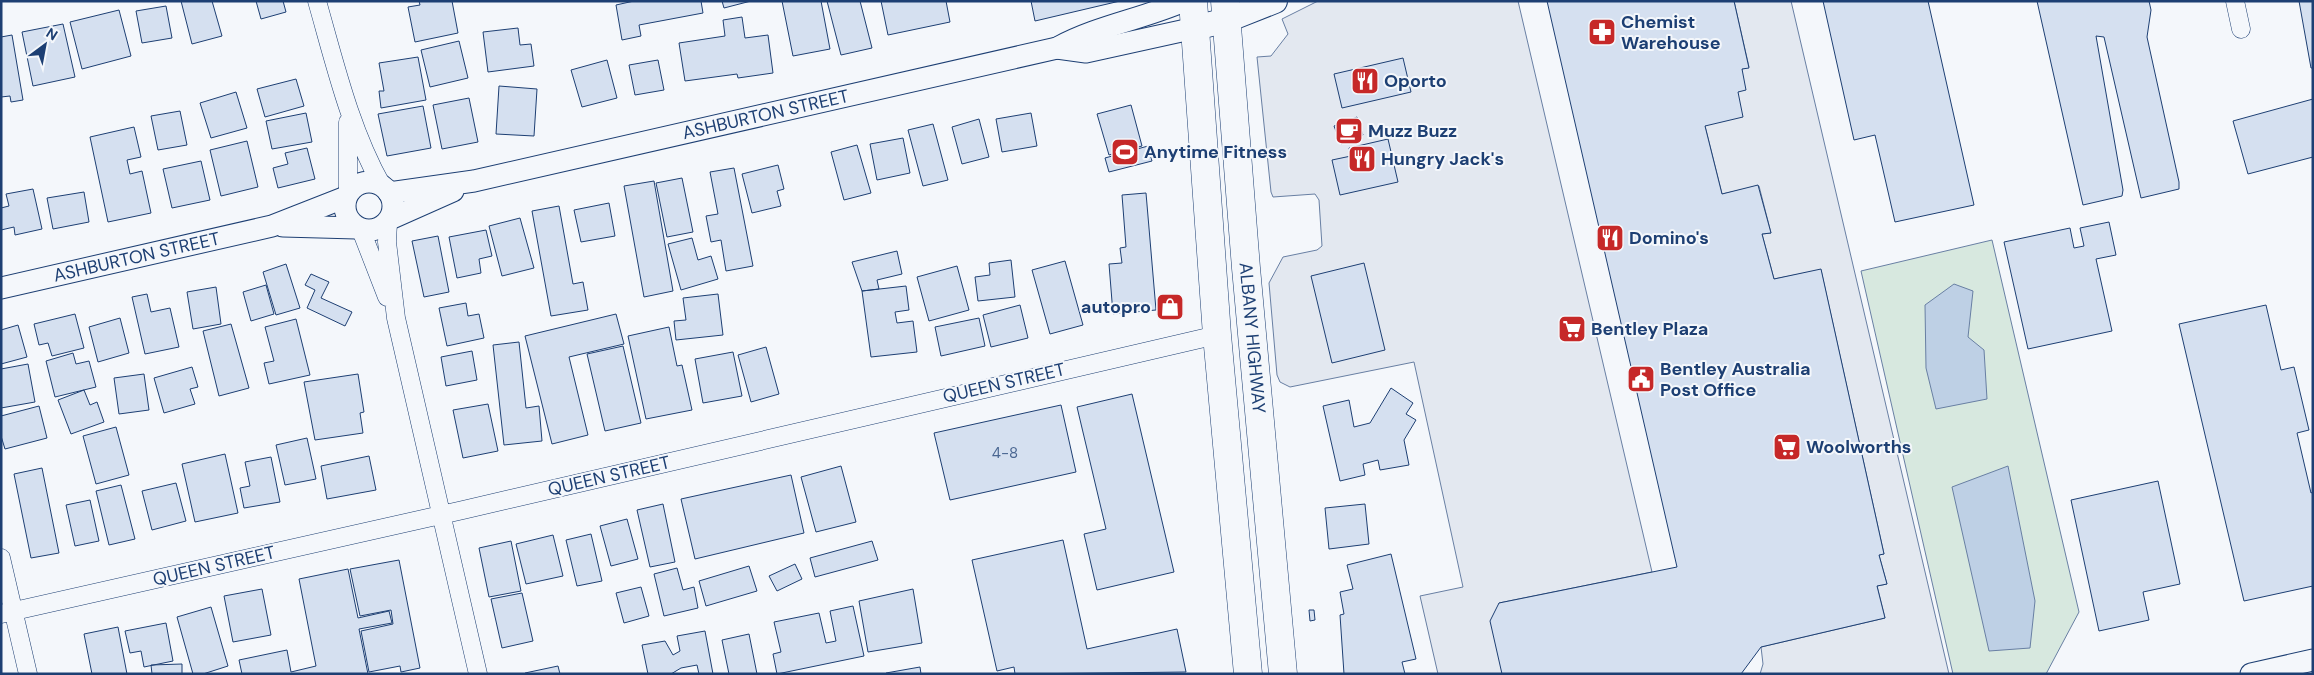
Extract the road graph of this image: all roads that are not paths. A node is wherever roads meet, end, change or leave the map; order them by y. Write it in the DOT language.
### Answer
graph roads {
  1 [pos="317,1"];
  2 [pos="1184,1"];
  3 [pos="1193,1"];
  4 [pos="1275,1"];
  5 [pos="2235,1"];
  6 [pos="1226,10"];
  7 [pos="1195,28"];
  8 [pos="2241,29"];
  9 [pos="1057,48"];
  10 [pos="347,106"];
  11 [pos="474,181"];
  12 [pos="386,189"];
  13 [pos="347,195"];
  14 [pos="389,220"];
  15 [pos="272,226"];
  16 [pos="358,229"];
  17 [pos="1,288"];
  18 [pos="396,318"];
  19 [pos="1217,335"];
  20 [pos="442,515"];
  21 [pos="1,558"];
  22 [pos="7,613"];
  23 [pos="2313,660"];
  24 [pos="28,674"];
  25 [pos="478,674"];
  26 [pos="1248,674"];
  27 [pos="1283,674"];
  28 [pos="2251,674"];
  1 -- 10 [label="street"];
  2 -- 9 [label="street, ASHBURTON STREET"];
  3 -- 7 [label="highway, ALBANY HIGHWAY"];
  4 -- 6 [label="main road"];
  5 -- 8 [label="street"];
  6 -- 7 [label="main road"];
  6 -- 27 [label="highway, ALBANY HIGHWAY"];
  7 -- 9 [label="street, ASHBURTON STREET"];
  7 -- 19 [label="highway, ALBANY HIGHWAY"];
  9 -- 11 [label="street, ASHBURTON STREET"];
  10 -- 12 [label="street"];
  10 -- 13 [label="street"];
  11 -- 12 [label="street, ASHBURTON STREET"];
  11 -- 14 [label="street, ASHBURTON STREET"];
  12 -- 13 [label="street"];
  12 -- 14 [label="street"];
  13 -- 15 [label="street, ASHBURTON STREET"];
  13 -- 16 [label="street"];
  14 -- 16 [label="street"];
  14 -- 18 [label="street"];
  15 -- 16 [label="street, ASHBURTON STREET"];
  15 -- 17 [label="street, ASHBURTON STREET"];
  16 -- 18 [label="street"];
  18 -- 20 [label="street"];
  19 -- 20 [label="street, QUEEN STREET"];
  19 -- 26 [label="highway, ALBANY HIGHWAY"];
  20 -- 22 [label="street, QUEEN STREET"];
  20 -- 25 [label="street"];
  21 -- 22 [label="street"];
  22 -- 24 [label="street"];
  23 -- 28 [label="street"];
}
